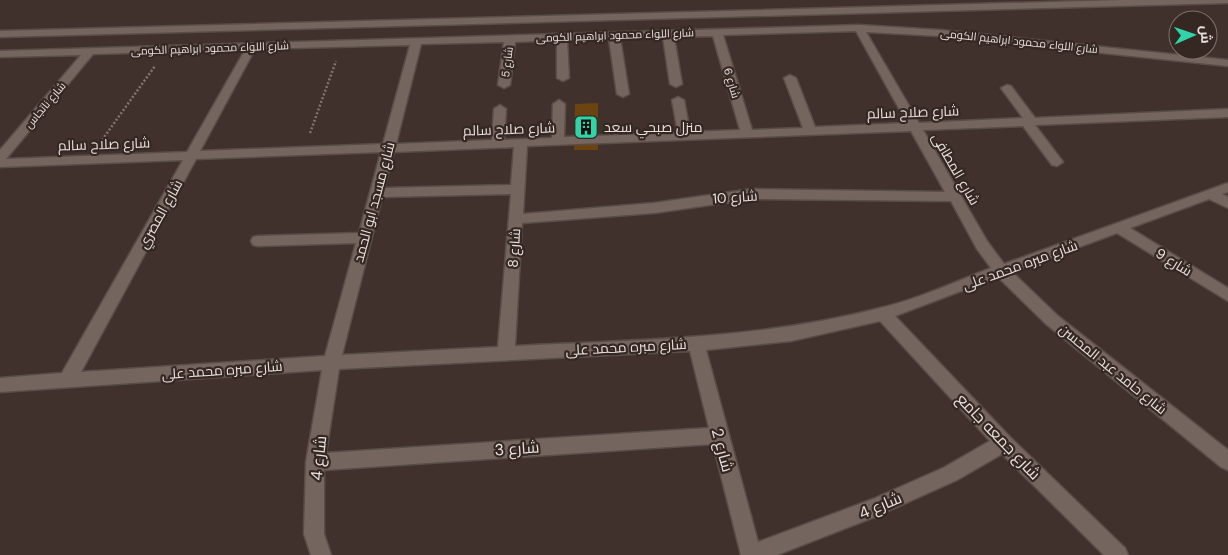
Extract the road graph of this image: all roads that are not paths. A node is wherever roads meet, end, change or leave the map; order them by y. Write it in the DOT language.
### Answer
graph roads {
  1 [pos="1228,0"];
  2 [pos="1179,1"];
  3 [pos="859,28"];
  4 [pos="717,32"];
  5 [pos="0,34"];
  6 [pos="668,34"];
  7 [pos="614,36"];
  8 [pos="562,37"];
  9 [pos="510,39"];
  10 [pos="416,42"];
  11 [pos="252,46"];
  12 [pos="90,51"];
  13 [pos="0,54"];
  14 [pos="1228,63"];
  15 [pos="563,78"];
  16 [pos="790,78"];
  17 [pos="676,84"];
  18 [pos="504,85"];
  19 [pos="1007,88"];
  20 [pos="623,94"];
  21 [pos="678,100"];
  22 [pos="560,104"];
  23 [pos="500,109"];
  24 [pos="1228,113"];
  25 [pos="1030,122"];
  26 [pos="915,127"];
  27 [pos="810,131"];
  28 [pos="747,134"];
  29 [pos="685,136"];
  30 [pos="558,142"];
  31 [pos="521,143"];
  32 [pos="498,144"];
  33 [pos="388,148"];
  34 [pos="192,156"];
  35 [pos="0,158"];
  36 [pos="0,162"];
  37 [pos="1057,162"];
  38 [pos="1228,187"];
  39 [pos="518,189"];
  40 [pos="376,193"];
  41 [pos="1210,194"];
  42 [pos="955,196"];
  43 [pos="1228,203"];
  44 [pos="516,219"];
  45 [pos="1119,228"];
  46 [pos="364,238"];
  47 [pos="258,241"];
  48 [pos="1001,271"];
  49 [pos="1228,296"];
  50 [pos="883,314"];
  51 [pos="696,344"];
  52 [pos="506,353"];
  53 [pos="332,362"];
  54 [pos="67,381"];
  55 [pos="0,385"];
  56 [pos="719,434"];
  57 [pos="1004,443"];
  58 [pos="1228,461"];
  59 [pos="315,462"];
  60 [pos="321,555"];
  61 [pos="751,555"];
  62 [pos="1118,555"];
  1 -- 2 [label="street"];
  2 -- 5 [label="street"];
  3 -- 4 [label="street, شارع اللواء محمود ابراهيم الكومى"];
  3 -- 14 [label="street, شارع اللواء محمود ابراهيم الكومى"];
  3 -- 26 [label="street, شارع المطافى"];
  4 -- 6 [label="street, شارع اللواء محمود ابراهيم الكومى"];
  4 -- 28 [label="street, شارع 6"];
  6 -- 7 [label="street, شارع اللواء محمود ابراهيم الكومى"];
  6 -- 17 [label="street"];
  7 -- 8 [label="street, شارع اللواء محمود ابراهيم الكومى"];
  7 -- 20 [label="street"];
  8 -- 9 [label="street, شارع اللواء محمود ابراهيم الكومى"];
  8 -- 15 [label="street"];
  9 -- 10 [label="street, شارع اللواء محمود ابراهيم الكومى"];
  9 -- 18 [label="street, شارع 5"];
  10 -- 11 [label="street, شارع اللواء محمود ابراهيم الكومى"];
  10 -- 33 [label="street, شارع مسجد ابو الحمد"];
  11 -- 12 [label="street, شارع اللواء محمود ابراهيم الكومى"];
  11 -- 34 [label="street, شارع المصري"];
  12 -- 13 [label="street, شارع اللواء محمود ابراهيم الكومى"];
  12 -- 35 [label="street, شارع ناتجاس"];
  16 -- 27 [label="street"];
  19 -- 25 [label="street"];
  21 -- 29 [label="street"];
  22 -- 30 [label="street"];
  23 -- 32 [label="street"];
  24 -- 25 [label="street, شارع صلاح سالم"];
  25 -- 26 [label="street, شارع صلاح سالم"];
  25 -- 37 [label="street"];
  26 -- 27 [label="street, شارع صلاح سالم"];
  26 -- 42 [label="street, شارع المطافى"];
  27 -- 28 [label="street, شارع صلاح سالم"];
  28 -- 29 [label="street, شارع صلاح سالم"];
  29 -- 30 [label="street, شارع صلاح سالم"];
  30 -- 31 [label="street, شارع صلاح سالم"];
  31 -- 32 [label="street, شارع صلاح سالم"];
  31 -- 39 [label="street, شارع 8"];
  32 -- 33 [label="street, شارع صلاح سالم"];
  33 -- 34 [label="street, شارع صلاح سالم"];
  33 -- 40 [label="street, شارع مسجد ابو الحمد"];
  34 -- 36 [label="street, شارع صلاح سالم"];
  34 -- 54 [label="street, شارع المصري"];
  38 -- 41 [label="street, شارع مبره محمد على"];
  39 -- 40 [label="street"];
  39 -- 44 [label="street, شارع 8"];
  40 -- 46 [label="street, شارع مسجد ابو الحمد"];
  41 -- 43 [label="street"];
  41 -- 45 [label="street, شارع مبره محمد على"];
  42 -- 44 [label="street, شارع 10"];
  42 -- 48 [label="street, شارع المطافى"];
  44 -- 52 [label="street, شارع 8"];
  45 -- 48 [label="street, شارع مبره محمد على"];
  45 -- 49 [label="street, شارع 9"];
  46 -- 47 [label="street"];
  46 -- 53 [label="street, شارع مسجد ابو الحمد"];
  48 -- 50 [label="street, شارع مبره محمد على"];
  48 -- 58 [label="street, شارع حامد عبد المحسن"];
  50 -- 51 [label="street, شارع مبره محمد على"];
  50 -- 57 [label="street, شارع جمعه جامع"];
  51 -- 52 [label="street, شارع مبره محمد على"];
  51 -- 56 [label="street, شارع 2"];
  52 -- 53 [label="street, شارع مبره محمد على"];
  53 -- 54 [label="street, شارع مبره محمد على"];
  53 -- 59 [label="street, شارع 4"];
  54 -- 55 [label="street, شارع مبره محمد على"];
  56 -- 59 [label="street, شارع 3"];
  56 -- 61 [label="street, شارع 2"];
  57 -- 61 [label="street, شارع 4"];
  57 -- 62 [label="street, شارع جمعه جامع"];
  59 -- 60 [label="street, شارع 4"];
}
